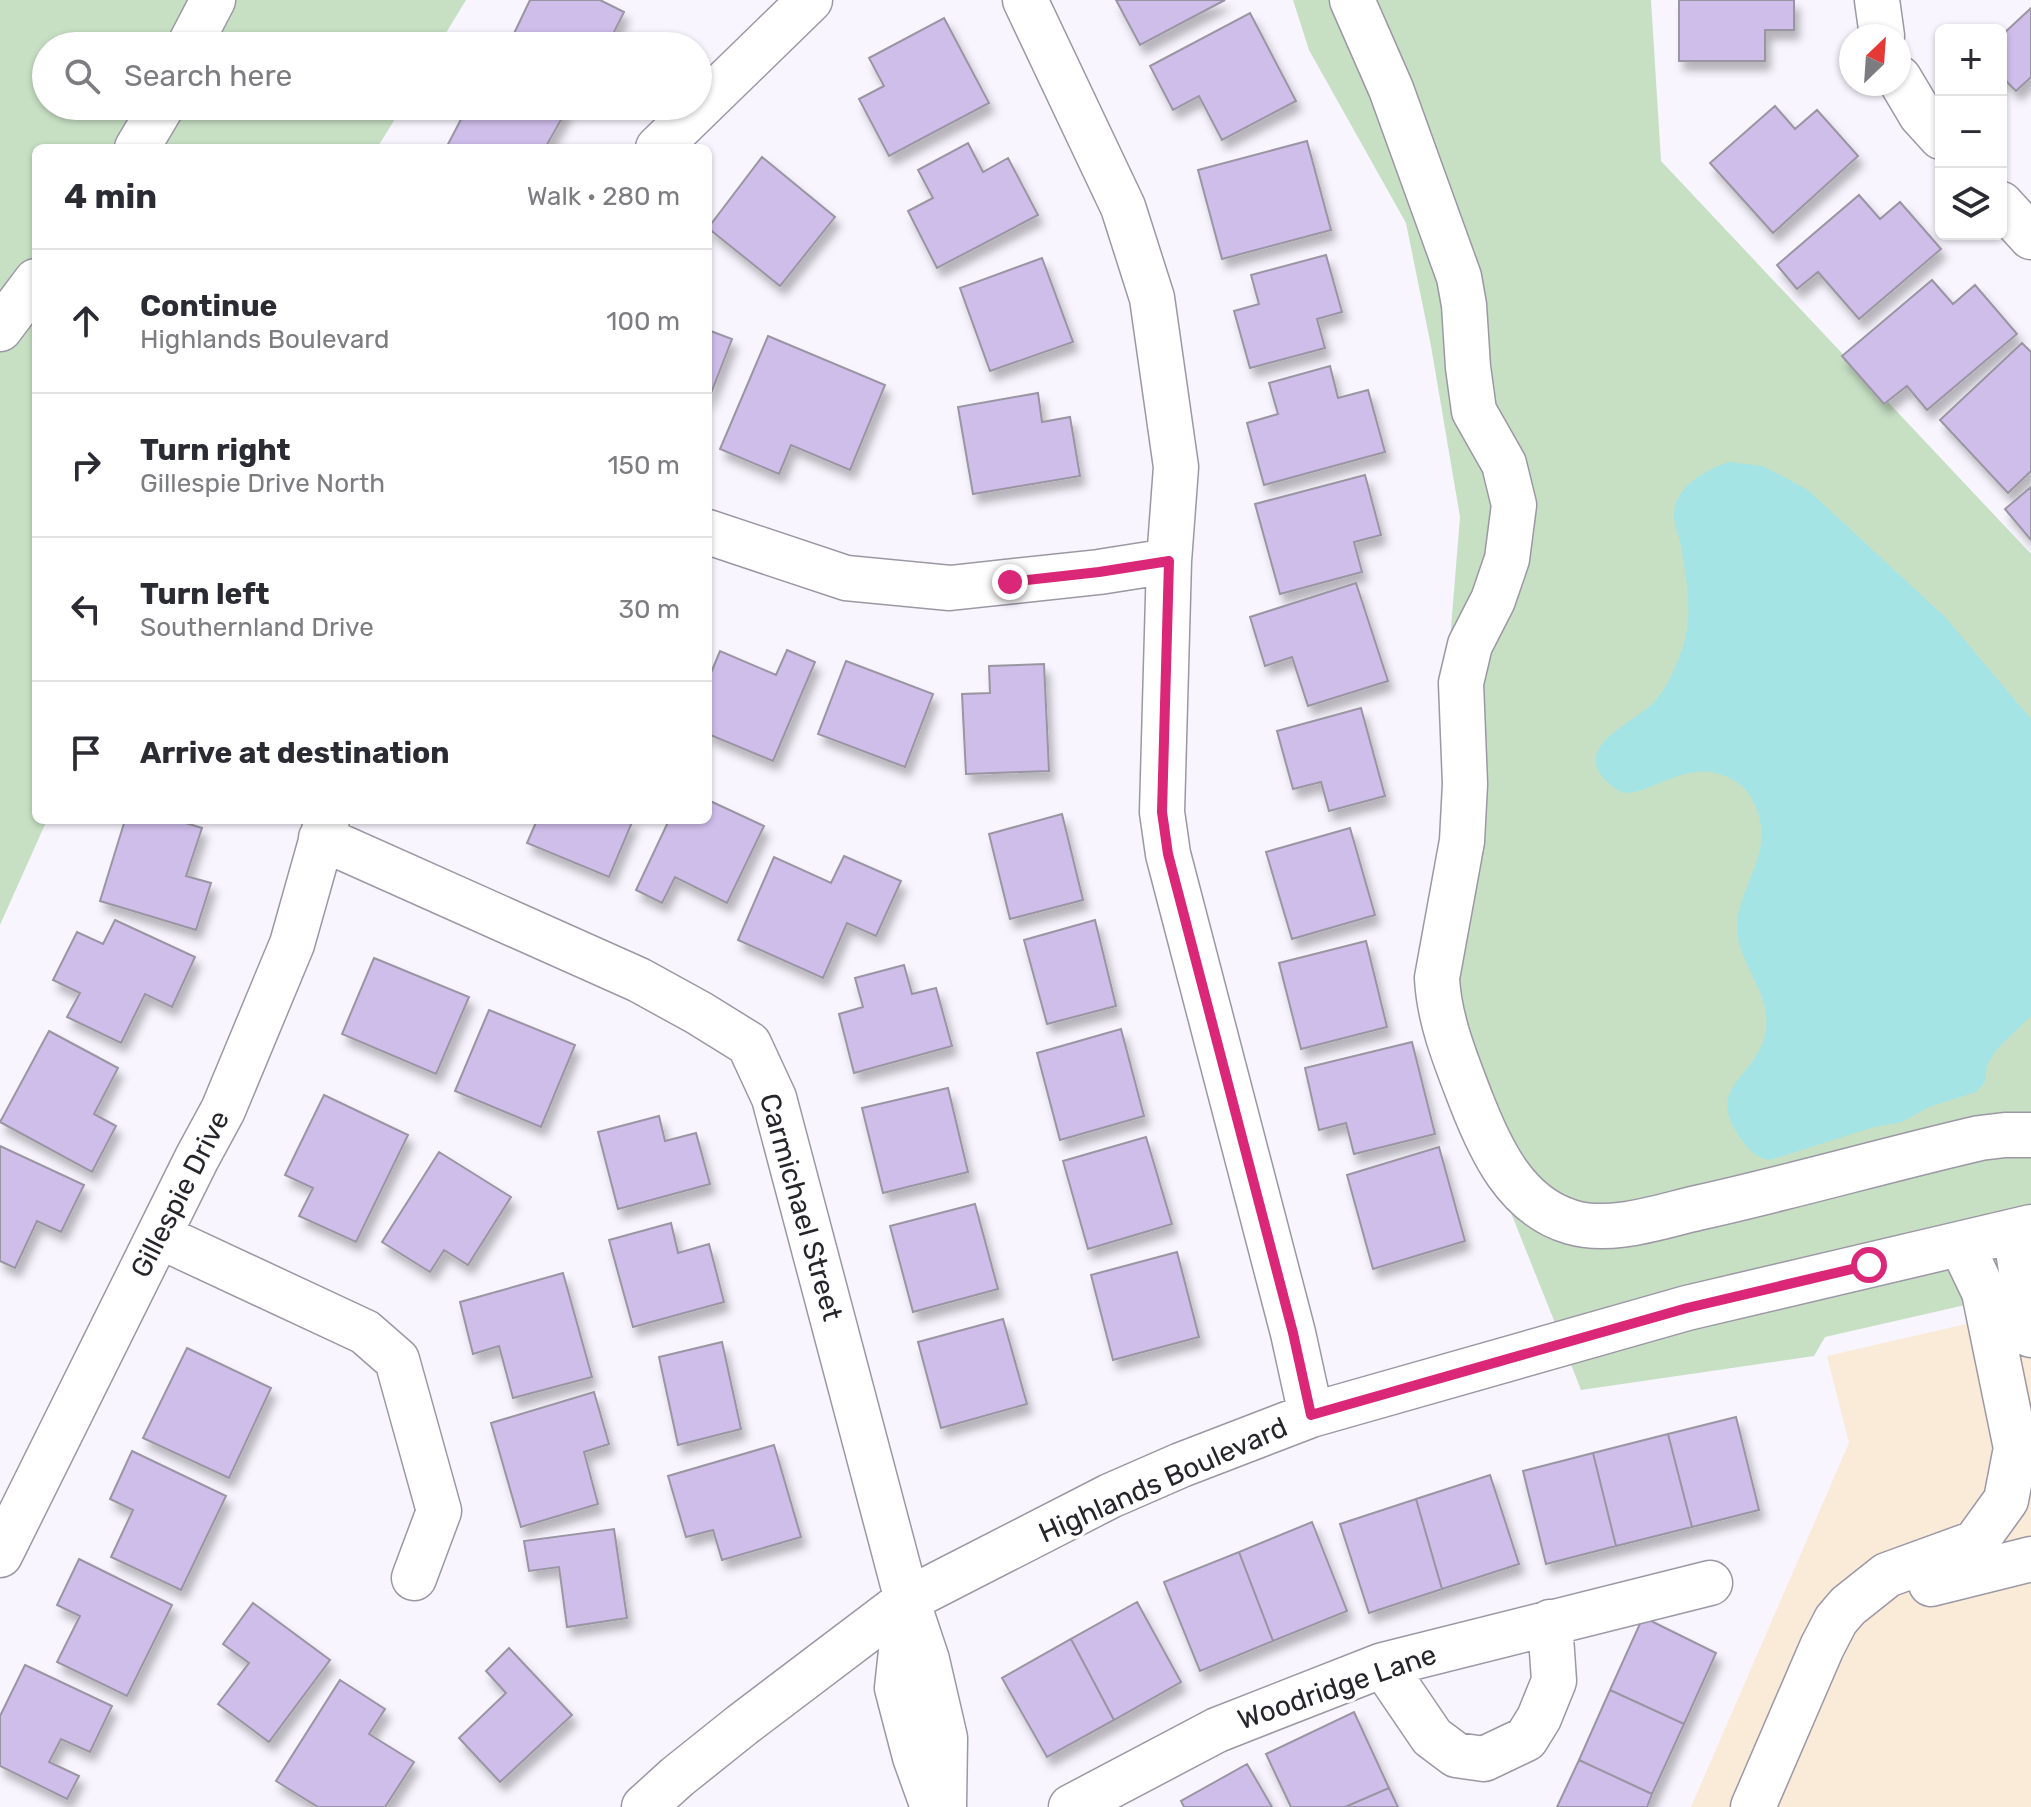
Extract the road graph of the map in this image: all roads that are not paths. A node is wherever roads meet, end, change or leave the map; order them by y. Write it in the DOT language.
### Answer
graph roads {
  1 [pos="213,0"];
  2 [pos="810,0"];
  3 [pos="1025,0"];
  4 [pos="1352,0"];
  5 [pos="1877,0"];
  6 [pos="1880,24"];
  7 [pos="196,32"];
  8 [pos="712,95"];
  9 [pos="1910,96"];
  10 [pos="154,120"];
  11 [pos="687,120"];
  12 [pos="1935,130"];
  13 [pos="139,144"];
  14 [pos="662,144"];
  15 [pos="2007,211"];
  16 [pos="2031,237"];
  17 [pos="32,286"];
  18 [pos="0,329"];
  19 [pos="712,533"];
  20 [pos="1169,561"];
  21 [pos="324,829"];
  22 [pos="2031,1135"];
  23 [pos="2023,1229"];
  24 [pos="159,1236"];
  25 [pos="1961,1244"];
  26 [pos="2031,1335"];
  27 [pos="1311,1415"];
  28 [pos="0,1555"];
  29 [pos="2031,1559"];
  30 [pos="414,1578"];
  31 [pos="1710,1583"];
  32 [pos="907,1600"];
  33 [pos="1848,1606"];
  34 [pos="1550,1622"];
  35 [pos="1383,1665"];
  36 [pos="644,1807"];
  37 [pos="933,1807"];
  38 [pos="944,1807"];
  39 [pos="1071,1807"];
  40 [pos="1753,1807"];
  1 -- 7 [label="street"];
  2 -- 8 [label="street"];
  3 -- 20 [label="street"];
  4 -- 22 [label="street"];
  5 -- 6 [label="street"];
  9 -- 12 [label="street"];
  10 -- 13 [label="street"];
  11 -- 14 [label="street"];
  15 -- 16 [label="street"];
  17 -- 18 [label="street"];
  19 -- 20 [label="street"];
  20 -- 27 [label="street"];
  21 -- 24 [label="street, Gillespie Drive"];
  21 -- 32 [label="street, Carmichael Street"];
  23 -- 25 [label="street, Highlands Boulevard"];
  23 -- 26 [label="street"];
  24 -- 28 [label="street, Gillespie Drive"];
  24 -- 30 [label="street"];
  25 -- 27 [label="street, Highlands Boulevard"];
  25 -- 33 [label="street"];
  27 -- 32 [label="street, Highlands Boulevard"];
  29 -- 33 [label="street"];
  31 -- 34 [label="street, Woodridge Lane"];
  32 -- 36 [label="street, Highlands Boulevard"];
  32 -- 37 [label="street"];
  32 -- 38 [label="street, Carmichael Street"];
  33 -- 40 [label="street"];
  34 -- 35 [label="street, Woodridge Lane"];
  34 -- 35 [label="street"];
  35 -- 39 [label="street, Woodridge Lane"];
}
